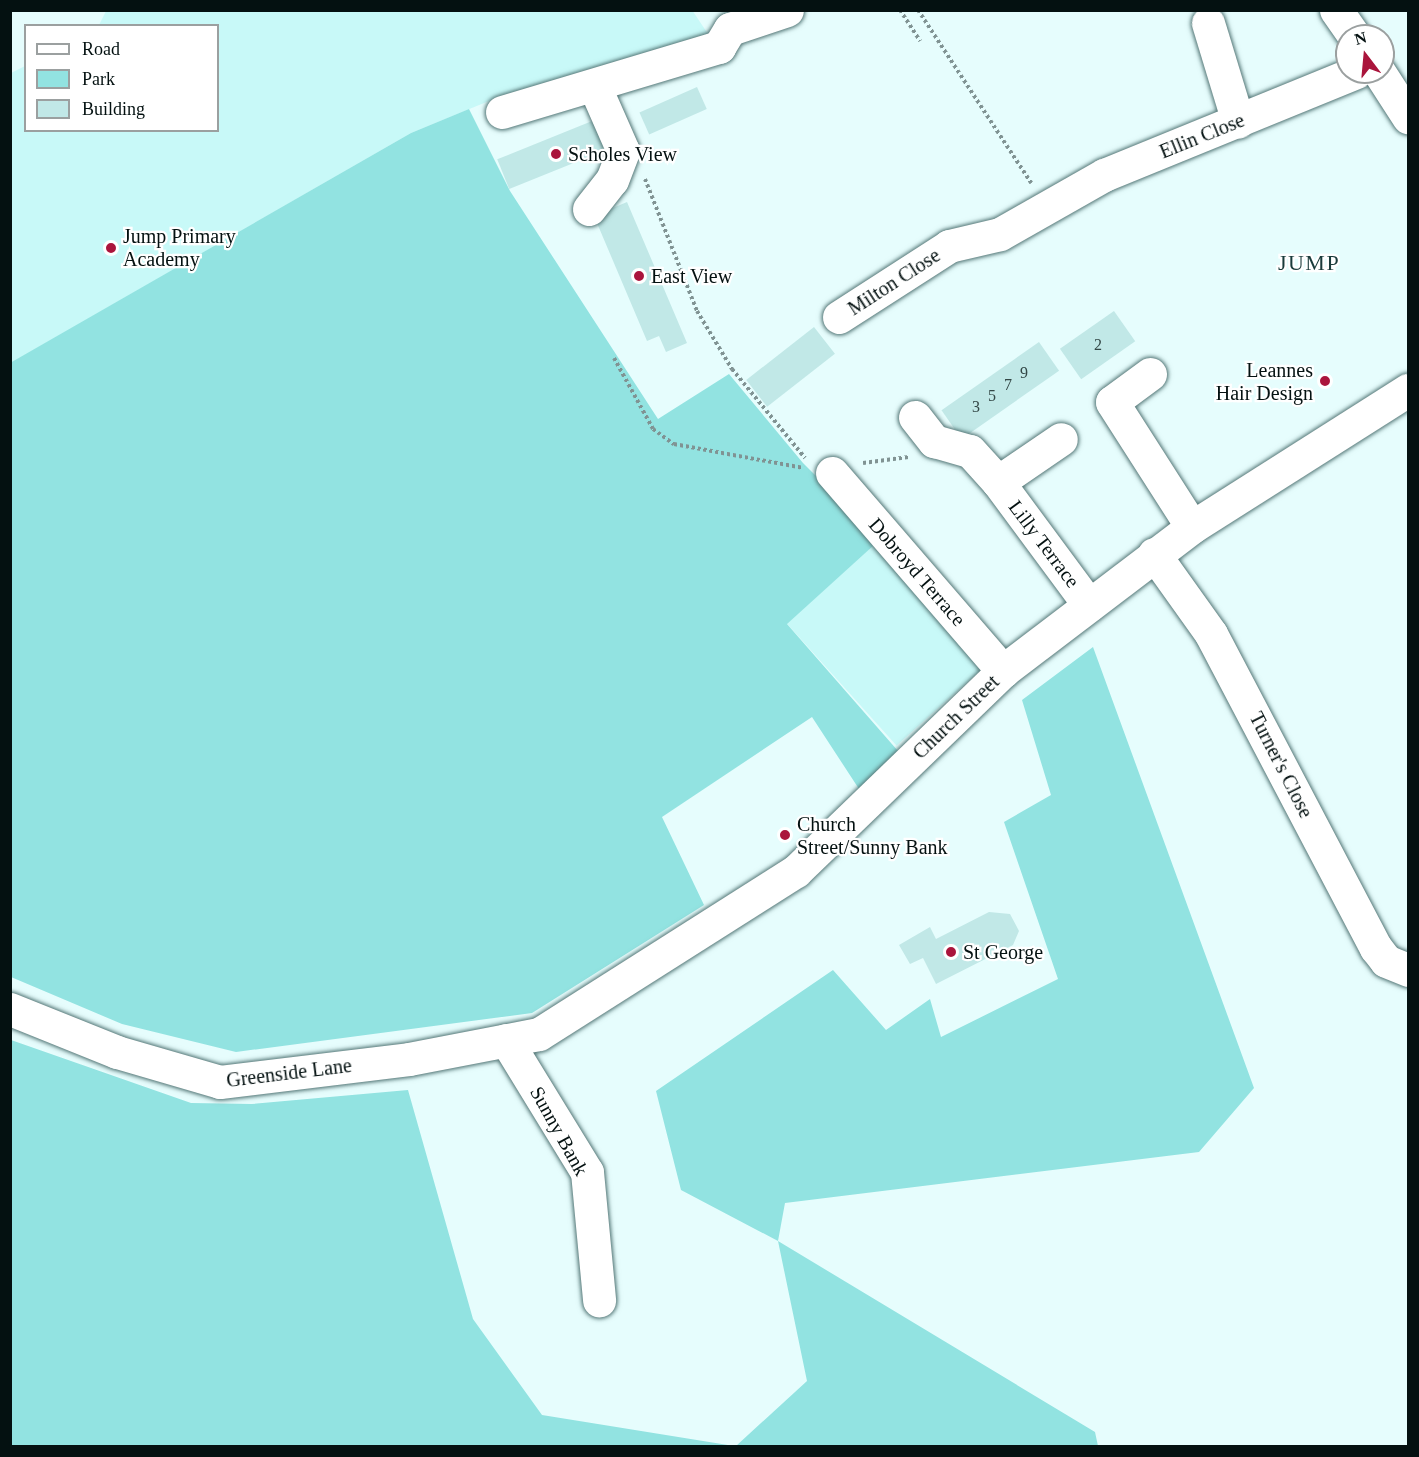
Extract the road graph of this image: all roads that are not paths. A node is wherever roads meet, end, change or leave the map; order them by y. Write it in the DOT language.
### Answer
graph roads {
  1 [pos="788,10"];
  2 [pos="1336,10"];
  3 [pos="724,20"];
  4 [pos="1208,22"];
  5 [pos="1346,24"];
  6 [pos="1335,81"];
  7 [pos="599,84"];
  8 [pos="1387,84"];
  9 [pos="502,112"];
  10 [pos="1408,117"];
  11 [pos="1238,122"];
  12 [pos="1051,208"];
  13 [pos="589,209"];
  14 [pos="839,317"];
  15 [pos="1150,374"];
  16 [pos="1408,390"];
  17 [pos="915,417"];
  18 [pos="1062,439"];
  19 [pos="832,473"];
  20 [pos="998,482"];
  21 [pos="1192,527"];
  22 [pos="1154,554"];
  23 [pos="1089,605"];
  24 [pos="1003,671"];
  25 [pos="1408,970"];
  26 [pos="10,1010"];
  27 [pos="506,1040"];
  28 [pos="599,1300"];
  1 -- 3 [label="street"];
  2 -- 5 [label="street"];
  3 -- 7 [label="street"];
  4 -- 11 [label="street"];
  6 -- 11 [label="street, Ellin Close"];
  7 -- 9 [label="street"];
  7 -- 13 [label="street"];
  8 -- 10 [label="street"];
  11 -- 12 [label="street, Ellin Close"];
  12 -- 14 [label="street, Milton Close"];
  15 -- 21 [label="street"];
  16 -- 21 [label="street, Church Street"];
  17 -- 20 [label="street, Lilly Terrace"];
  18 -- 20 [label="street, Lilly Terrace"];
  19 -- 24 [label="street, Dobroyd Terrace"];
  20 -- 23 [label="street, Lilly Terrace"];
  21 -- 22 [label="street, Church Street"];
  22 -- 23 [label="street, Church Street"];
  22 -- 25 [label="street, Turner's Close"];
  23 -- 24 [label="street, Church Street"];
  24 -- 27 [label="street, Church Street"];
  26 -- 27 [label="street, Greenside Lane"];
  27 -- 28 [label="street, Sunny Bank"];
}
